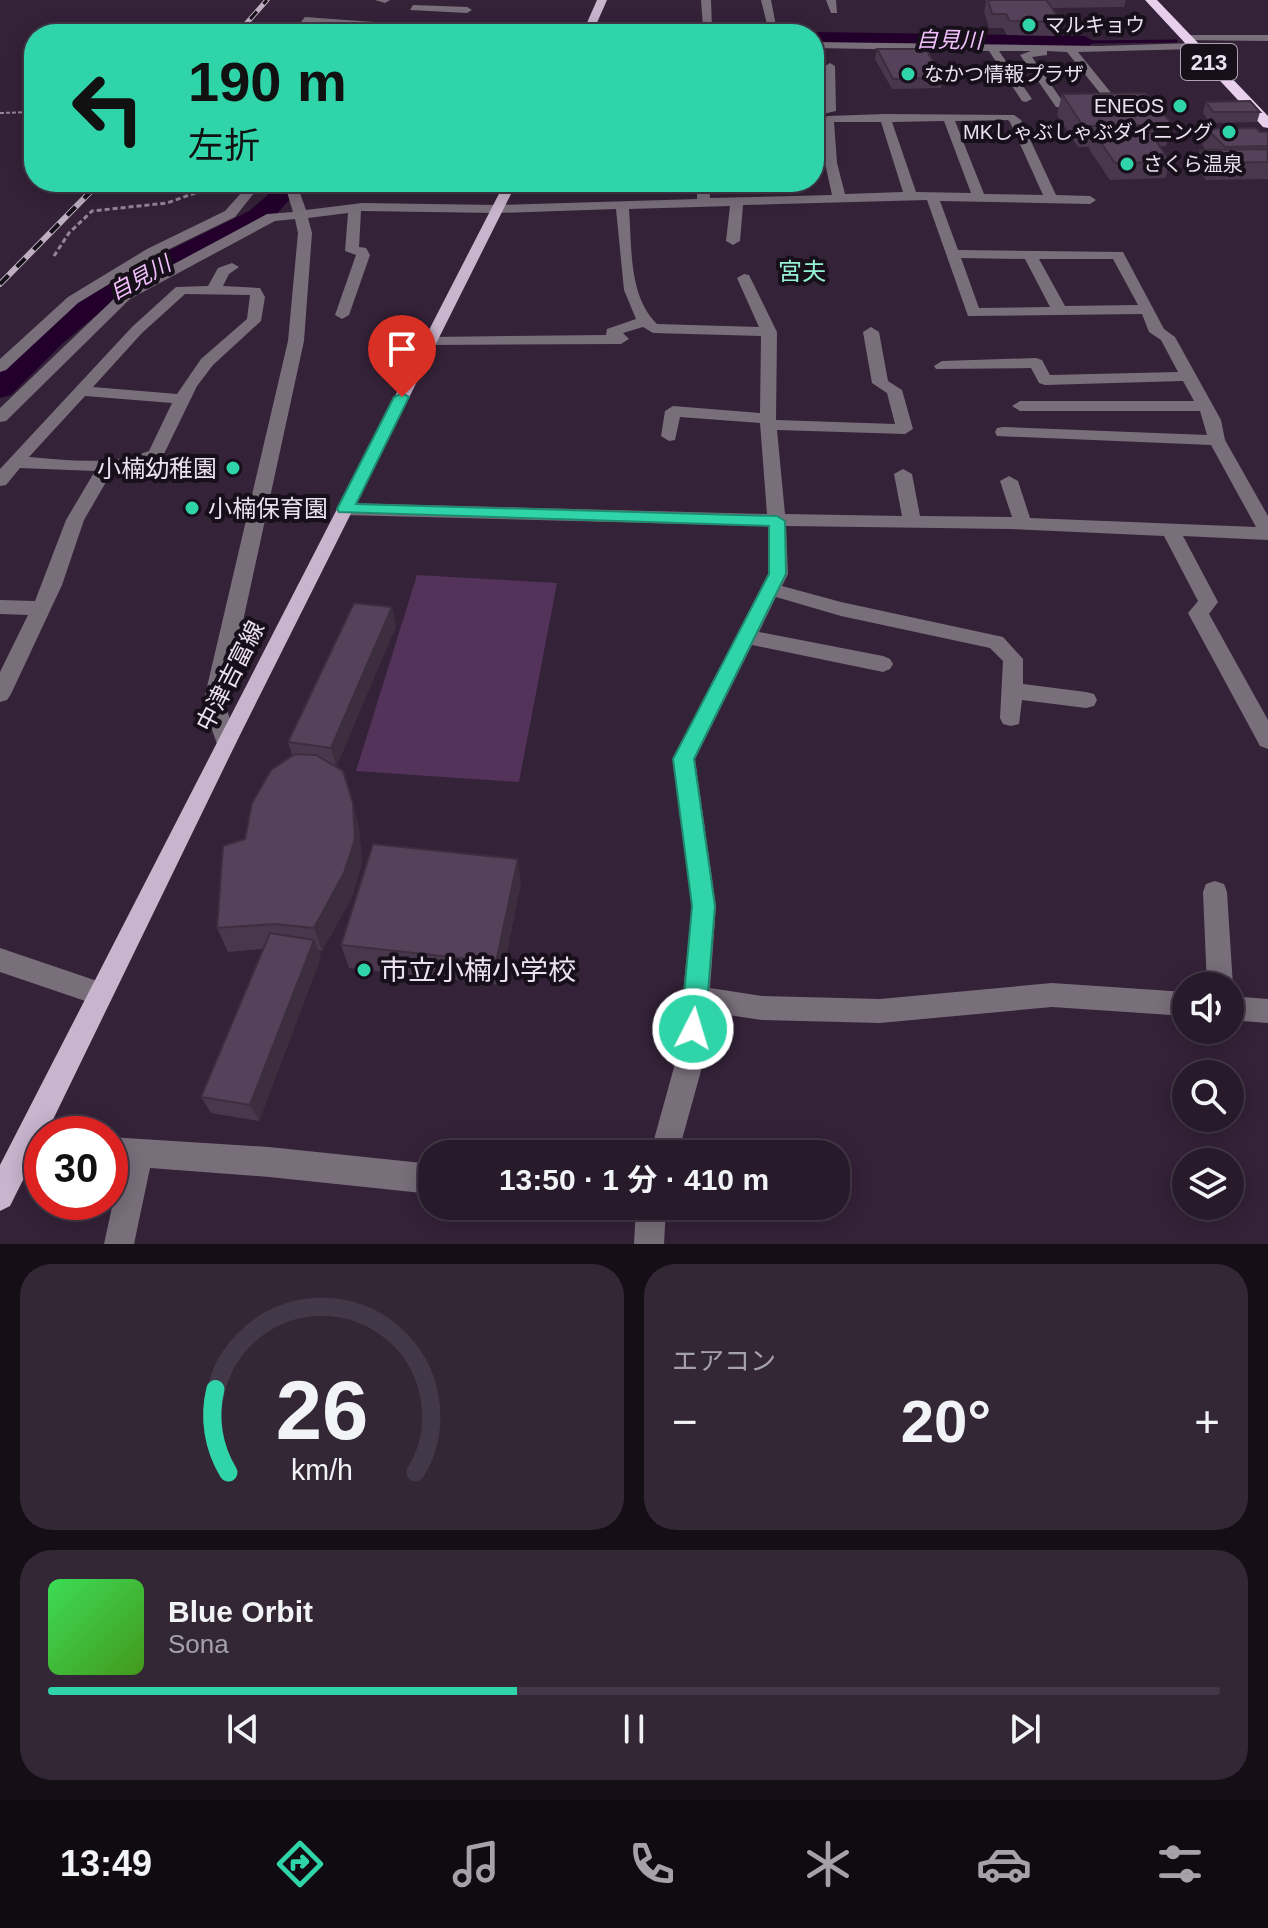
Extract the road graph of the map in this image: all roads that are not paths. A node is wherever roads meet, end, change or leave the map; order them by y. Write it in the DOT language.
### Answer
graph roads {
  1 [pos="602,0"];
  2 [pos="706,0"];
  3 [pos="766,0"];
  4 [pos="1151,0"];
  5 [pos="415,4"];
  6 [pos="467,10"];
  7 [pos="305,20"];
  8 [pos="339,24"];
  9 [pos="402,24"];
  10 [pos="591,24"];
  11 [pos="708,24"];
  12 [pos="772,24"];
  13 [pos="1268,38"];
  14 [pos="1190,42"];
  15 [pos="824,45"];
  16 [pos="991,46"];
  17 [pos="1072,50"];
  18 [pos="830,66"];
  19 [pos="1026,99"];
  20 [pos="824,112"];
  21 [pos="885,117"];
  22 [pos="948,117"];
  23 [pos="1268,124"];
  24 [pos="824,163"];
  25 [pos="831,163"];
  26 [pos="248,192"];
  27 [pos="293,192"];
  28 [pos="506,192"];
  29 [pos="703,192"];
  30 [pos="772,192"];
  31 [pos="911,196"];
  32 [pos="932,197"];
  33 [pos="839,198"];
  34 [pos="979,198"];
  35 [pos="1052,200"];
  36 [pos="1090,200"];
  37 [pos="773,201"];
  38 [pos="737,203"];
  39 [pos="704,204"];
  40 [pos="622,207"];
  41 [pos="355,208"];
  42 [pos="497,209"];
  43 [pos="301,215"];
  44 [pos="733,241"];
  45 [pos="952,254"];
  46 [pos="1029,254"];
  47 [pos="232,267"];
  48 [pos="744,278"];
  49 [pos="214,289"];
  50 [pos="1148,309"];
  51 [pos="1060,311"];
  52 [pos="342,315"];
  53 [pos="643,322"];
  54 [pos="769,332"];
  55 [pos="871,332"];
  56 [pos="430,342"];
  57 [pos="942,366"];
  58 [pos="0,367"];
  59 [pos="1189,376"];
  60 [pos="81,391"];
  61 [pos="183,399"];
  62 [pos="1020,406"];
  63 [pos="1205,406"];
  64 [pos="0,417"];
  65 [pos="768,422"];
  66 [pos="1003,432"];
  67 [pos="669,436"];
  68 [pos="1217,440"];
  69 [pos="15,462"];
  70 [pos="107,465"];
  71 [pos="903,474"];
  72 [pos="0,481"];
  73 [pos="1009,481"];
  74 [pos="345,509"];
  75 [pos="777,521"];
  76 [pos="912,522"];
  77 [pos="1023,524"];
  78 [pos="1170,529"];
  79 [pos="1268,533"];
  80 [pos="770,589"];
  81 [pos="0,607"];
  82 [pos="41,608"];
  83 [pos="745,636"];
  84 [pos="883,664"];
  85 [pos="1012,691"];
  86 [pos="0,694"];
  87 [pos="1086,700"];
  88 [pos="1011,718"];
  89 [pos="1268,740"];
  90 [pos="226,741"];
  91 [pos="1215,892"];
  92 [pos="0,960"];
  93 [pos="1219,972"];
  94 [pos="100,994"];
  95 [pos="696,998"];
  96 [pos="1172,1003"];
  97 [pos="1244,1009"];
  98 [pos="1268,1011"];
  99 [pos="48,1116"];
  100 [pos="668,1140"];
  101 [pos="128,1152"];
  102 [pos="24,1163"];
  103 [pos="418,1178"];
  104 [pos="0,1196"];
  105 [pos="121,1220"];
  106 [pos="650,1220"];
  107 [pos="119,1244"];
  108 [pos="649,1244"];
  1 -- 10 [label="main road"];
  2 -- 11 [label="street"];
  3 -- 12 [label="street"];
  4 -- 14 [label="highway, 213"];
  5 -- 6 [label="street"];
  5 -- 9 [label="street"];
  7 -- 8 [label="street"];
  13 -- 14 [label="street"];
  14 -- 17 [label="street"];
  14 -- 23 [label="highway, 213"];
  15 -- 16 [label="street"];
  16 -- 17 [label="street"];
  16 -- 19 [label="street"];
  17 -- 17 [label="street"];
  18 -- 20 [label="street"];
  21 -- 22 [label="street"];
  21 -- 25 [label="street"];
  21 -- 31 [label="street"];
  22 -- 34 [label="street"];
  22 -- 35 [label="street"];
  24 -- 25 [label="street"];
  25 -- 33 [label="street"];
  26 -- 58 [label="street"];
  27 -- 43 [label="street"];
  28 -- 42 [label="main road, 中津吉富線"];
  29 -- 39 [label="street"];
  30 -- 37 [label="street"];
  31 -- 32 [label="street"];
  31 -- 33 [label="street"];
  32 -- 34 [label="street"];
  32 -- 45 [label="street"];
  33 -- 37 [label="street"];
  34 -- 35 [label="street"];
  35 -- 36 [label="street"];
  37 -- 38 [label="street"];
  38 -- 39 [label="street"];
  38 -- 44 [label="street"];
  39 -- 40 [label="street"];
  40 -- 42 [label="street"];
  40 -- 53 [label="street"];
  41 -- 42 [label="street"];
  41 -- 43 [label="street"];
  41 -- 52 [label="street"];
  42 -- 56 [label="main road, 中津吉富線"];
  43 -- 64 [label="street"];
  43 -- 90 [label="street"];
  45 -- 46 [label="street"];
  45 -- 51 [label="street"];
  46 -- 50 [label="street"];
  46 -- 51 [label="street"];
  47 -- 49 [label="street"];
  48 -- 54 [label="street"];
  49 -- 60 [label="street"];
  49 -- 61 [label="street"];
  50 -- 51 [label="street"];
  50 -- 59 [label="street"];
  53 -- 54 [label="street"];
  53 -- 56 [label="street"];
  54 -- 65 [label="street"];
  55 -- 65 [label="street"];
  56 -- 74 [label="main road, 中津吉富線"];
  57 -- 59 [label="street"];
  59 -- 63 [label="street"];
  60 -- 61 [label="street"];
  60 -- 69 [label="street"];
  61 -- 70 [label="street"];
  62 -- 63 [label="street"];
  63 -- 68 [label="street"];
  65 -- 67 [label="street"];
  65 -- 75 [label="street"];
  66 -- 68 [label="street"];
  68 -- 79 [label="street"];
  69 -- 70 [label="street"];
  69 -- 72 [label="street"];
  70 -- 82 [label="street"];
  71 -- 76 [label="street"];
  73 -- 77 [label="street"];
  74 -- 75 [label="street"];
  74 -- 90 [label="main road, 中津吉富線"];
  75 -- 76 [label="street"];
  75 -- 80 [label="street"];
  76 -- 77 [label="street"];
  77 -- 78 [label="street"];
  78 -- 79 [label="street"];
  78 -- 89 [label="street"];
  80 -- 83 [label="street"];
  80 -- 85 [label="street"];
  81 -- 82 [label="street"];
  82 -- 86 [label="street"];
  83 -- 84 [label="street"];
  83 -- 95 [label="street"];
  85 -- 87 [label="street"];
  85 -- 88 [label="street"];
  90 -- 94 [label="main road, 中津吉富線"];
  91 -- 93 [label="street"];
  92 -- 94 [label="street"];
  94 -- 99 [label="main road, 中津吉富線"];
  95 -- 96 [label="street"];
  95 -- 100 [label="street"];
  97 -- 98 [label="street"];
  101 -- 103 [label="street"];
  102 -- 104 [label="main road, 中津吉富線"];
  105 -- 107 [label="street"];
  106 -- 108 [label="street"];
}
